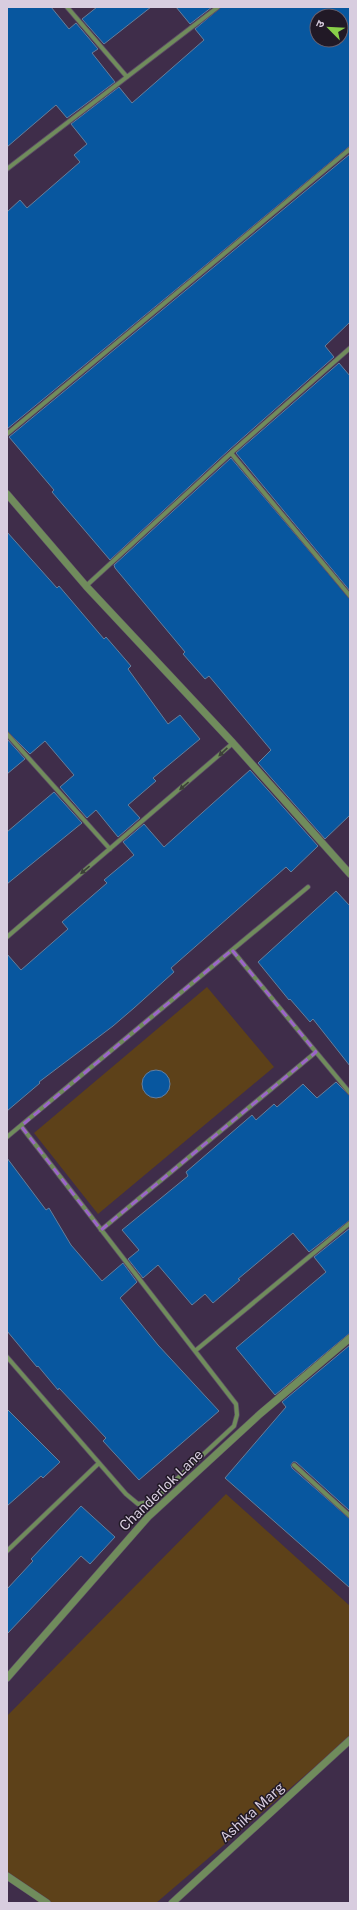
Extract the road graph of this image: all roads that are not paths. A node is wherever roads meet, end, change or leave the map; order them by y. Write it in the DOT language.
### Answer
graph roads {
  1 [pos="67,7"];
  2 [pos="218,7"];
  3 [pos="127,77"];
  4 [pos="350,149"];
  5 [pos="7,169"];
  6 [pos="350,348"];
  7 [pos="7,434"];
  8 [pos="231,453"];
  9 [pos="7,494"];
  10 [pos="86,586"];
  11 [pos="350,596"];
  12 [pos="7,734"];
  13 [pos="233,743"];
  14 [pos="110,849"];
  15 [pos="350,874"];
  16 [pos="308,887"];
  17 [pos="7,936"];
  18 [pos="232,950"];
  19 [pos="316,1052"];
  20 [pos="350,1093"];
  21 [pos="20,1126"];
  22 [pos="7,1137"];
  23 [pos="350,1223"];
  24 [pos="101,1230"];
  25 [pos="350,1338"];
  26 [pos="195,1351"];
  27 [pos="7,1357"];
  28 [pos="99,1463"];
  29 [pos="294,1465"];
  30 [pos="350,1516"];
  31 [pos="7,1552"];
  32 [pos="7,1678"];
  33 [pos="350,1740"];
  34 [pos="7,1876"];
  35 [pos="47,1903"];
  36 [pos="172,1903"];
  1 -- 3 [label="street"];
  2 -- 3 [label="street"];
  3 -- 5 [label="street"];
  4 -- 7 [label="street"];
  6 -- 8 [label="street"];
  8 -- 10 [label="street"];
  8 -- 11 [label="street"];
  9 -- 10 [label="street"];
  10 -- 13 [label="street"];
  12 -- 14 [label="street"];
  13 -- 14 [label="street, one-way"];
  13 -- 15 [label="street"];
  14 -- 17 [label="street, one-way"];
  16 -- 18 [label="street"];
  18 -- 19 [label="street"];
  18 -- 21 [label="street"];
  19 -- 20 [label="street"];
  19 -- 24 [label="street"];
  21 -- 22 [label="street"];
  21 -- 24 [label="street"];
  23 -- 26 [label="street"];
  24 -- 26 [label="street"];
  25 -- 32 [label="street, Chanderlok Lane"];
  26 -- 28 [label="street"];
  27 -- 28 [label="street"];
  28 -- 31 [label="street"];
  29 -- 30 [label="street"];
  33 -- 36 [label="street, Ashika Marg"];
  34 -- 35 [label="street"];
}
